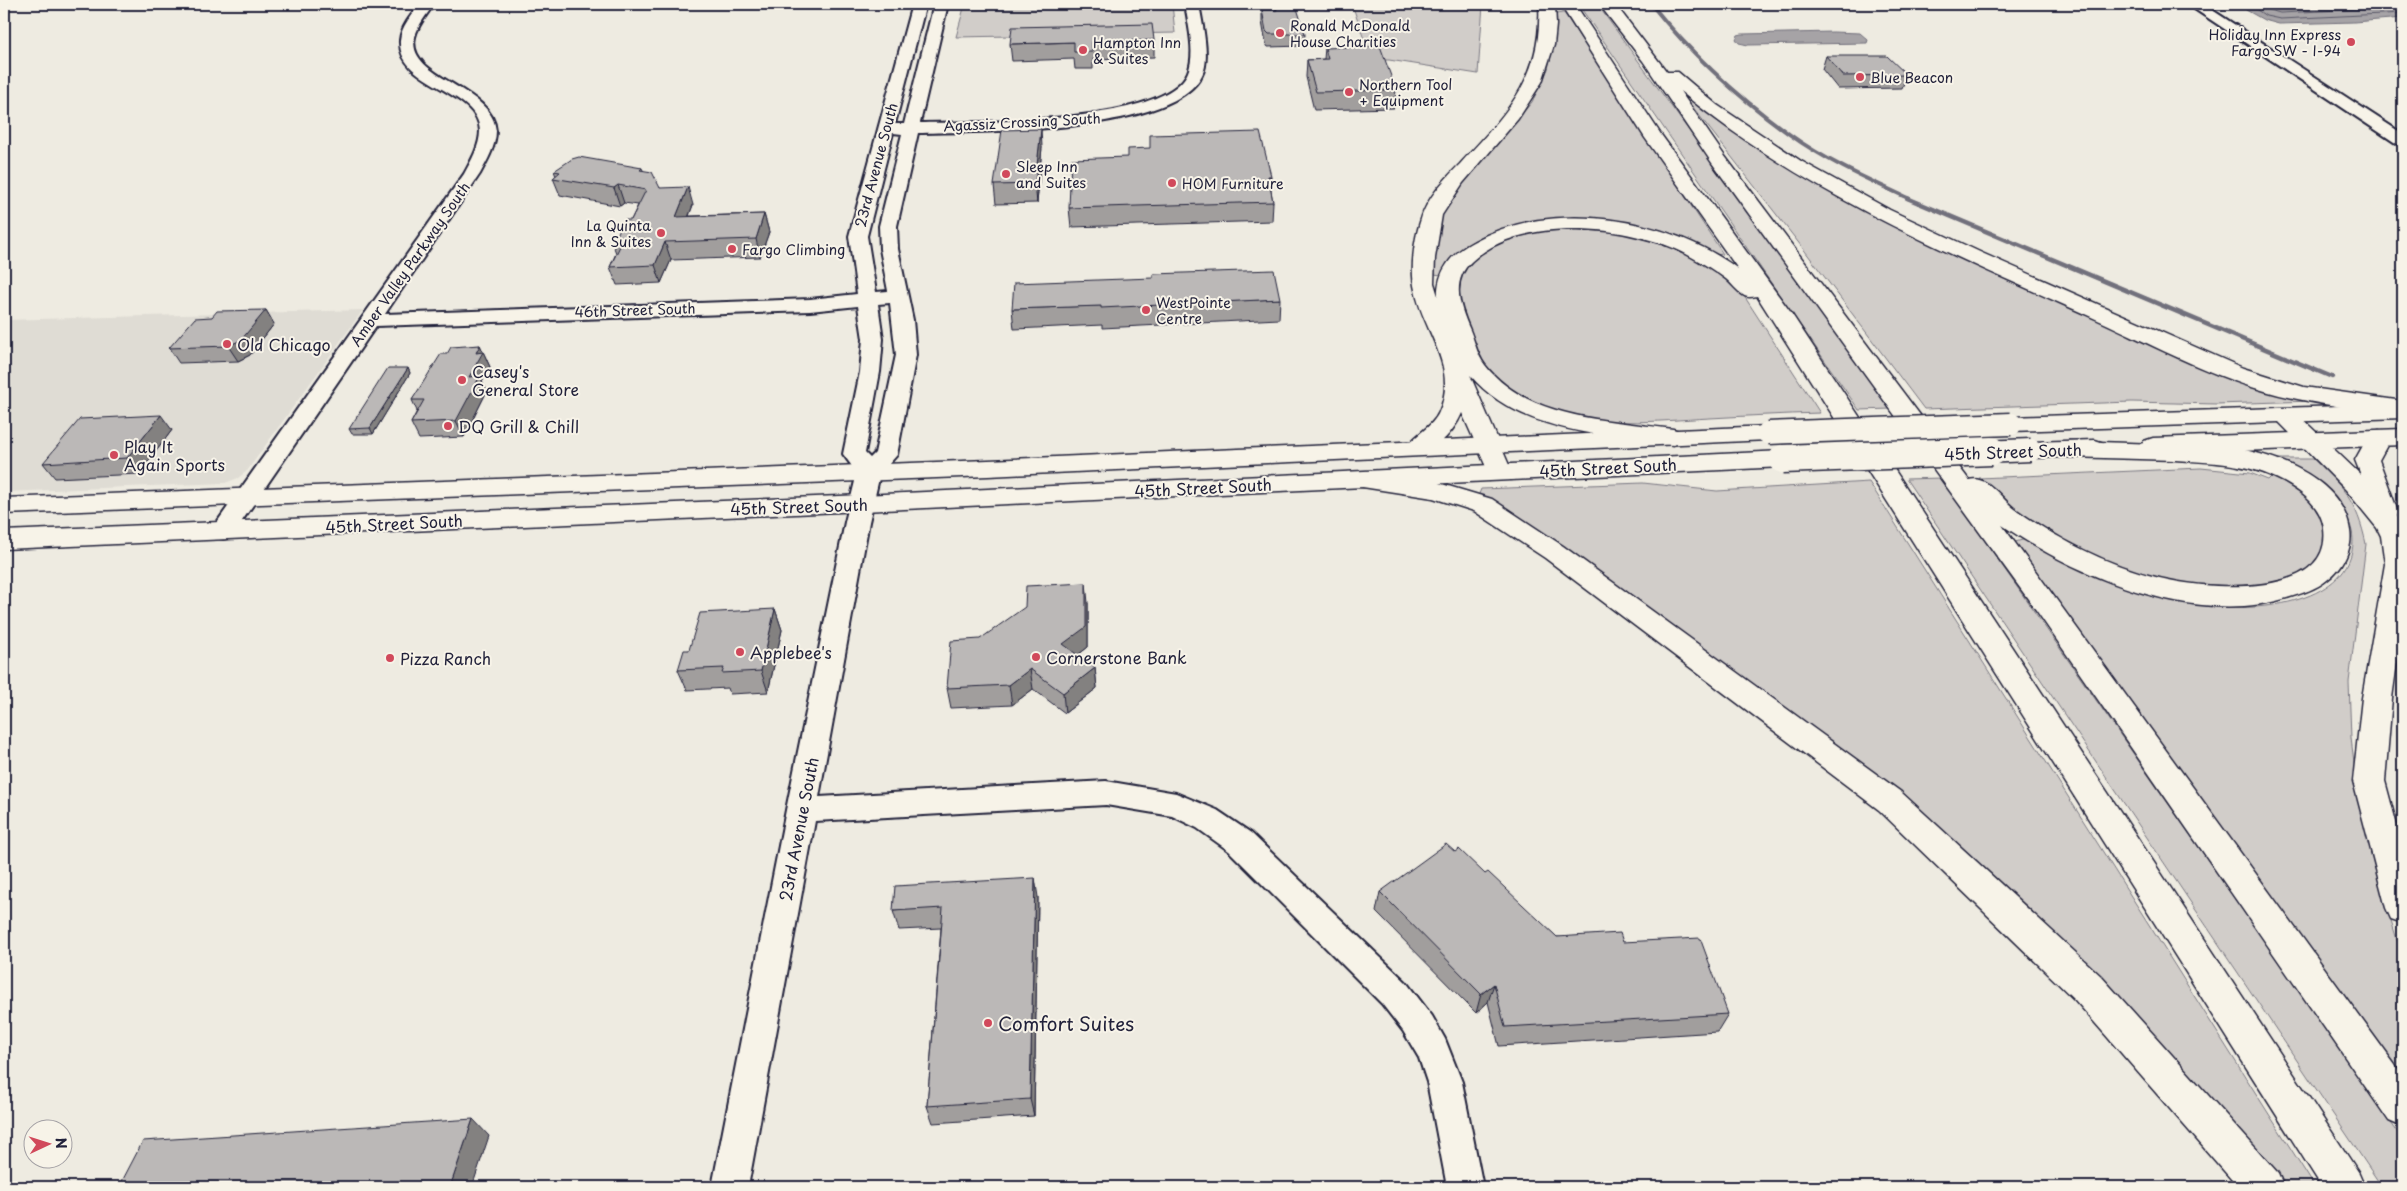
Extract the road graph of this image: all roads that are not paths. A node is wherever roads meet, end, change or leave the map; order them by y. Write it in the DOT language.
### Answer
graph roads {
  1 [pos="427,4"];
  2 [pos="919,4"];
  3 [pos="1192,4"];
  4 [pos="1547,4"];
  5 [pos="1568,4"];
  6 [pos="1608,4"];
  7 [pos="2194,4"];
  8 [pos="938,5"];
  9 [pos="1644,51"];
  10 [pos="912,128"];
  11 [pos="886,129"];
  12 [pos="2403,140"];
  13 [pos="898,296"];
  14 [pos="866,299"];
  15 [pos="372,320"];
  16 [pos="1796,337"];
  17 [pos="1457,375"];
  18 [pos="1888,390"];
  19 [pos="2403,410"];
  20 [pos="2286,416"];
  21 [pos="1673,438"];
  22 [pos="2391,438"];
  23 [pos="2312,442"];
  24 [pos="1488,445"];
  25 [pos="1418,448"];
  26 [pos="2069,449"];
  27 [pos="869,472"];
  28 [pos="1500,472"];
  29 [pos="1365,480"];
  30 [pos="248,495"];
  31 [pos="863,503"];
  32 [pos="4,506"];
  33 [pos="2388,525"];
  34 [pos="223,531"];
  35 [pos="4,540"];
  36 [pos="801,810"];
  37 [pos="2403,908"];
  38 [pos="2403,1108"];
  39 [pos="730,1187"];
  40 [pos="1465,1187"];
  41 [pos="2264,1187"];
  42 [pos="2345,1187"];
  1 -- 15 [label="street, Amber Valley Parkway South"];
  2 -- 11 [label="street, 23rd Avenue South"];
  3 -- 10 [label="street, Agassiz Crossing South"];
  4 -- 17 [label="main road"];
  5 -- 16 [label="main road"];
  6 -- 9 [label="main road"];
  7 -- 12 [label="street"];
  8 -- 10 [label="street, 23rd Avenue South"];
  9 -- 18 [label="main road"];
  9 -- 19 [label="main road"];
  10 -- 11 [label="street, Agassiz Crossing South"];
  10 -- 13 [label="street, 23rd Avenue South"];
  11 -- 14 [label="street, 23rd Avenue South"];
  13 -- 14 [label="street, 46th Street South"];
  13 -- 27 [label="street, 23rd Avenue South"];
  14 -- 15 [label="street, 46th Street South"];
  14 -- 27 [label="street, 23rd Avenue South"];
  15 -- 30 [label="street, Amber Valley Parkway South"];
  16 -- 21 [label="main road"];
  16 -- 42 [label="main road"];
  17 -- 24 [label="main road"];
  17 -- 25 [label="main road"];
  18 -- 26 [label="main road"];
  18 -- 38 [label="main road"];
  19 -- 20 [label="main road, 45th Street South"];
  20 -- 21 [label="main road, 45th Street South, bridge"];
  20 -- 23 [label="main road"];
  21 -- 24 [label="main road, 45th Street South"];
  22 -- 23 [label="main road, 45th Street South"];
  22 -- 33 [label="main road"];
  23 -- 26 [label="main road, 45th Street South"];
  23 -- 33 [label="main road"];
  24 -- 25 [label="main road, 45th Street South"];
  24 -- 28 [label="main road"];
  25 -- 27 [label="main road, 45th Street South"];
  26 -- 28 [label="main road, 45th Street South, bridge"];
  27 -- 30 [label="main road, 45th Street South"];
  27 -- 31 [label="street, 23rd Avenue South"];
  28 -- 29 [label="main road, 45th Street South"];
  29 -- 31 [label="main road, 45th Street South"];
  29 -- 41 [label="main road"];
  30 -- 32 [label="main road, 45th Street South"];
  30 -- 34 [label="street, Amber Valley Parkway South"];
  31 -- 34 [label="main road, 45th Street South"];
  31 -- 36 [label="street, 23rd Avenue South"];
  33 -- 37 [label="main road"];
  34 -- 35 [label="main road, 45th Street South"];
  36 -- 39 [label="street, 23rd Avenue South"];
  36 -- 40 [label="street"];
}
